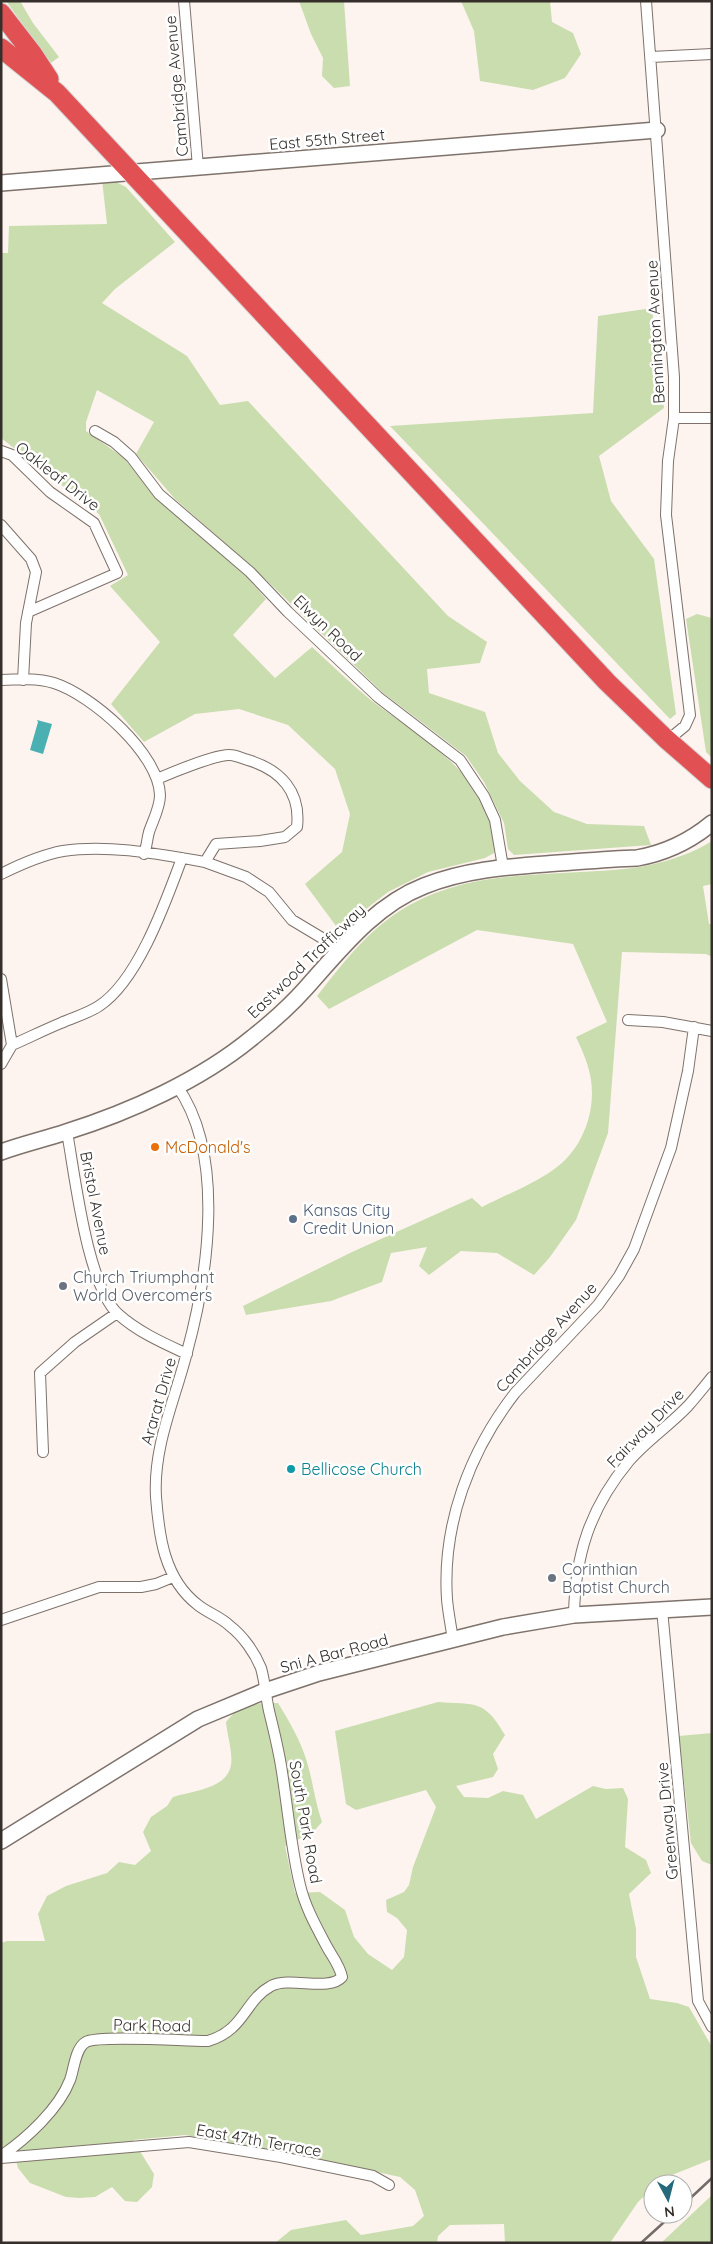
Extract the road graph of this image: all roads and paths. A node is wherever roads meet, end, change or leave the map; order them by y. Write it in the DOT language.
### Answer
graph roads {
  1 [pos="184,1"];
  2 [pos="646,1"];
  3 [pos="1,13"];
  4 [pos="1,48"];
  5 [pos="712,54"];
  6 [pos="651,57"];
  7 [pos="58,93"];
  8 [pos="656,130"];
  9 [pos="198,167"];
  10 [pos="131,173"];
  11 [pos="1,183"];
  12 [pos="674,418"];
  13 [pos="712,418"];
  14 [pos="96,431"];
  15 [pos="1,451"];
  16 [pos="1,525"];
  17 [pos="28,612"];
  18 [pos="1,680"];
  19 [pos="23,680"];
  20 [pos="668,740"];
  21 [pos="157,779"];
  22 [pos="712,779"];
  23 [pos="712,822"];
  24 [pos="144,854"];
  25 [pos="182,858"];
  26 [pos="205,862"];
  27 [pos="503,868"];
  28 [pos="1,874"];
  29 [pos="336,952"];
  30 [pos="1,980"];
  31 [pos="628,1020"];
  32 [pos="694,1027"];
  33 [pos="712,1031"];
  34 [pos="12,1045"];
  35 [pos="1,1064"];
  36 [pos="177,1086"];
  37 [pos="67,1132"];
  38 [pos="1,1145"];
  39 [pos="22,1145"];
  40 [pos="1,1152"];
  41 [pos="117,1313"];
  42 [pos="187,1354"];
  43 [pos="712,1377"];
  44 [pos="43,1452"];
  45 [pos="173,1576"];
  46 [pos="712,1607"];
  47 [pos="662,1609"];
  48 [pos="574,1615"];
  49 [pos="1,1620"];
  50 [pos="453,1640"];
  51 [pos="265,1691"];
  52 [pos="1,1841"];
  53 [pos="339,1980"];
  54 [pos="712,2027"];
  55 [pos="1,2157"];
  56 [pos="389,2185"];
  1 -- 9 [label="street, Cambridge Avenue"];
  2 -- 6 [label="street, Bennington Avenue"];
  3 -- 7 [label="highway"];
  4 -- 7 [label="highway"];
  5 -- 6 [label="street"];
  6 -- 8 [label="street, Bennington Avenue"];
  7 -- 10 [label="highway"];
  8 -- 9 [label="street, East 55th Street"];
  8 -- 12 [label="street, Bennington Avenue"];
  9 -- 10 [label="street, East 55th Street"];
  10 -- 11 [label="street, East 55th Street"];
  10 -- 20 [label="highway"];
  12 -- 13 [label="street"];
  12 -- 20 [label="street, Bennington Avenue"];
  14 -- 27 [label="street, Elwyn Road"];
  15 -- 17 [label="street, Oakleaf Drive"];
  16 -- 17 [label="street"];
  17 -- 19 [label="street"];
  18 -- 19 [label="street"];
  19 -- 21 [label="street"];
  20 -- 22 [label="highway"];
  21 -- 24 [label="street"];
  21 -- 26 [label="street"];
  23 -- 27 [label="street, Eastwood Trafficway"];
  24 -- 25 [label="street"];
  24 -- 28 [label="street"];
  25 -- 26 [label="street"];
  25 -- 34 [label="street"];
  26 -- 29 [label="street"];
  27 -- 29 [label="street, Eastwood Trafficway"];
  29 -- 36 [label="street, Eastwood Trafficway"];
  30 -- 34 [label="street"];
  31 -- 32 [label="street"];
  32 -- 33 [label="street"];
  32 -- 50 [label="street, Cambridge Avenue"];
  34 -- 35 [label="street"];
  36 -- 37 [label="street, Eastwood Trafficway"];
  36 -- 42 [label="street, Ararat Drive"];
  37 -- 39 [label="street, Eastwood Trafficway"];
  37 -- 41 [label="street, Bristol Avenue"];
  38 -- 39 [label="street, Eastwood Trafficway"];
  39 -- 40 [label="street, Eastwood Trafficway"];
  41 -- 42 [label="street, Bristol Avenue"];
  41 -- 44 [label="street"];
  42 -- 45 [label="street, Ararat Drive"];
  43 -- 48 [label="street, Fairway Drive"];
  45 -- 49 [label="street"];
  45 -- 51 [label="street, Ararat Drive"];
  46 -- 47 [label="street, Sni A Bar Road"];
  47 -- 48 [label="street, Sni A Bar Road"];
  47 -- 54 [label="street, Greenway Drive"];
  48 -- 50 [label="street, Sni A Bar Road"];
  50 -- 51 [label="street, Sni A Bar Road"];
  51 -- 52 [label="street, Sni A Bar Road"];
  51 -- 53 [label="street, South Park Road"];
  53 -- 55 [label="street, Park Road"];
  55 -- 56 [label="street, East 47th Terrace"];
}
